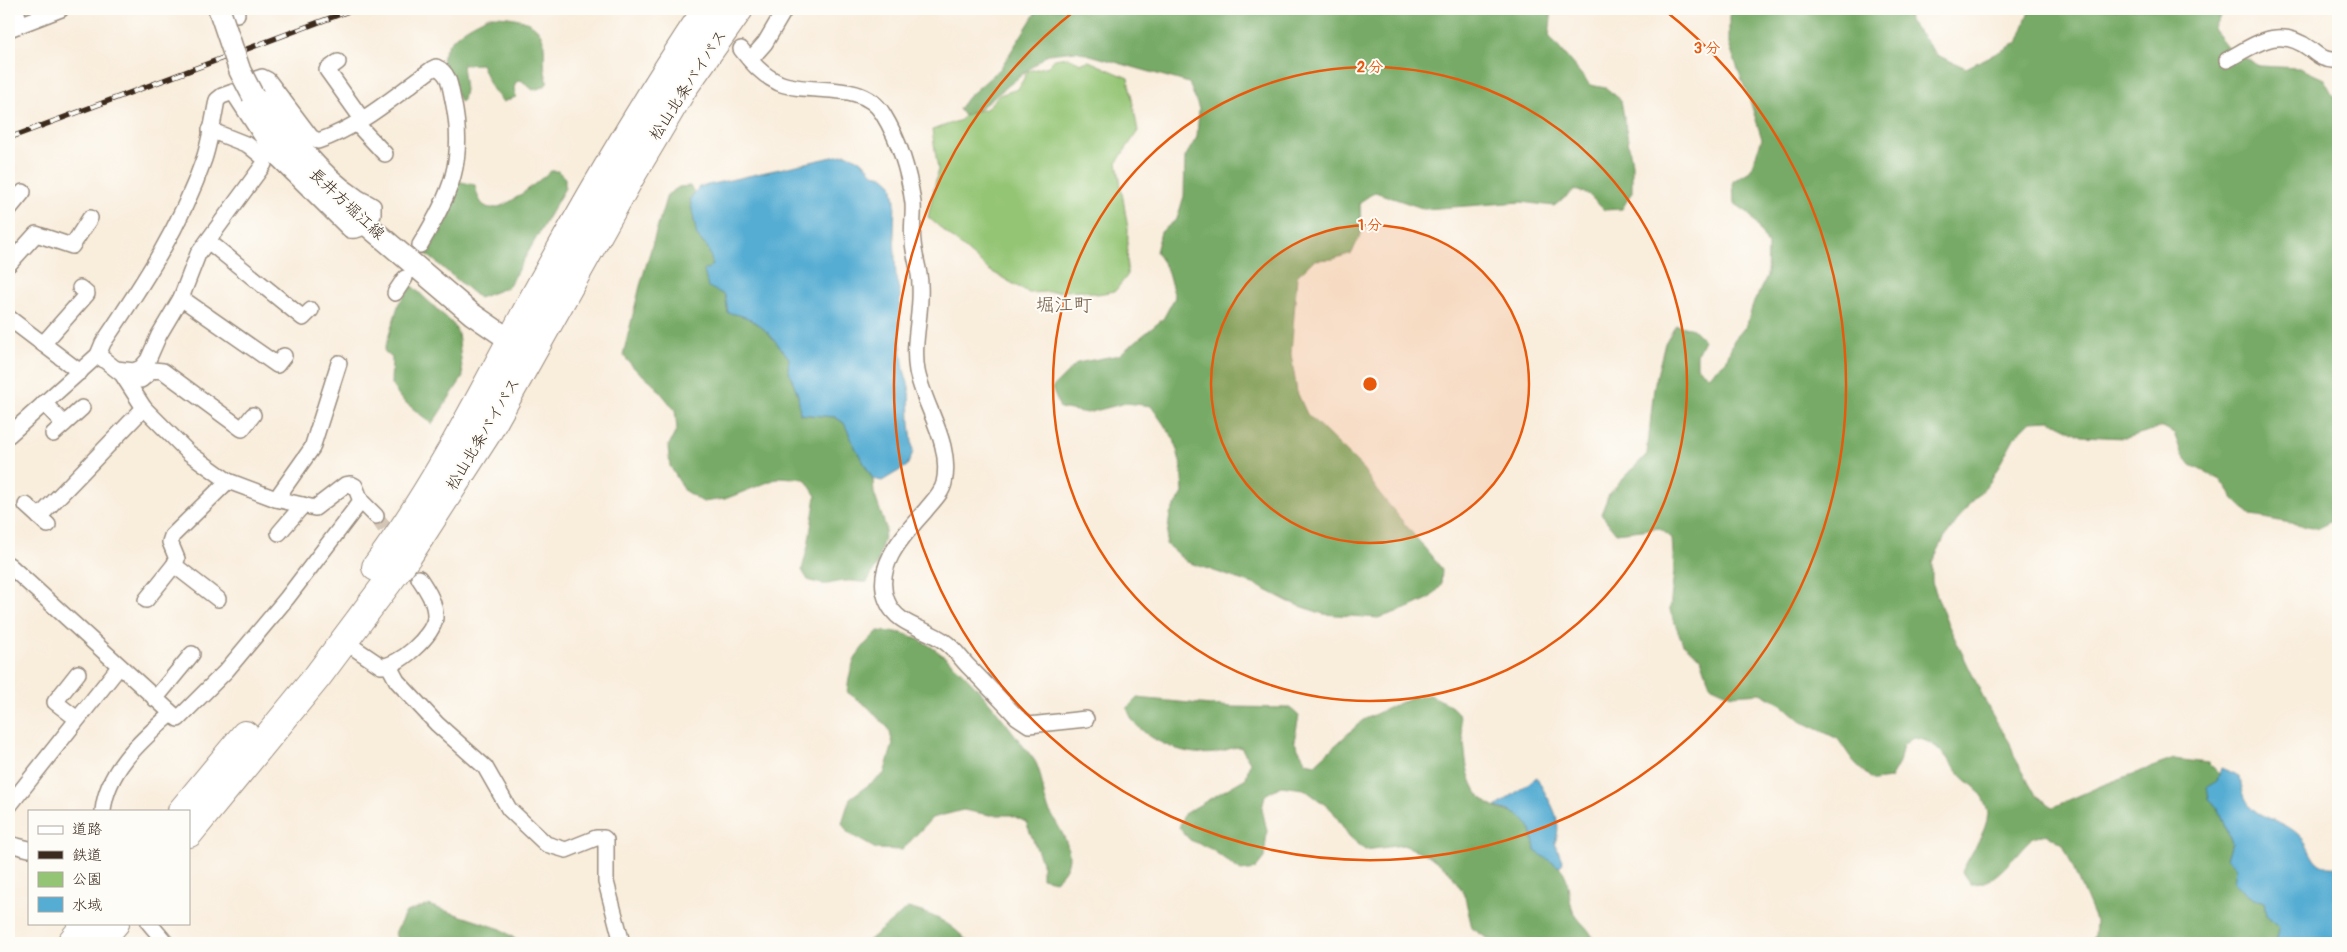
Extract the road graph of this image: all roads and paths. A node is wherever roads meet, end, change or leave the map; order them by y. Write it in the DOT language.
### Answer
graph roads {
  1 [pos="16,9"];
  2 [pos="61,9"];
  3 [pos="707,9"];
  4 [pos="739,9"];
  5 [pos="785,9"];
  6 [pos="231,10"];
  7 [pos="15,27"];
  8 [pos="2227,60"];
  9 [pos="2338,60"];
  10 [pos="338,62"];
  11 [pos="247,89"];
  12 [pos="359,121"];
  13 [pos="210,130"];
  14 [pos="385,154"];
  15 [pos="23,192"];
  16 [pos="9,209"];
  17 [pos="90,218"];
  18 [pos="208,241"];
  19 [pos="420,245"];
  20 [pos="9,264"];
  21 [pos="405,278"];
  22 [pos="80,288"];
  23 [pos="395,293"];
  24 [pos="182,298"];
  25 [pos="311,310"];
  26 [pos="9,318"];
  27 [pos="43,344"];
  28 [pos="520,348"];
  29 [pos="98,355"];
  30 [pos="284,356"];
  31 [pos="340,364"];
  32 [pos="80,372"];
  33 [pos="121,375"];
  34 [pos="44,403"];
  35 [pos="82,408"];
  36 [pos="144,408"];
  37 [pos="253,415"];
  38 [pos="9,435"];
  39 [pos="228,481"];
  40 [pos="276,499"];
  41 [pos="361,501"];
  42 [pos="26,505"];
  43 [pos="303,505"];
  44 [pos="376,516"];
  45 [pos="279,533"];
  46 [pos="9,565"];
  47 [pos="174,565"];
  48 [pos="419,578"];
  49 [pos="218,599"];
  50 [pos="146,600"];
  51 [pos="344,641"];
  52 [pos="192,654"];
  53 [pos="389,666"];
  54 [pos="119,667"];
  55 [pos="78,673"];
  56 [pos="155,699"];
  57 [pos="171,714"];
  58 [pos="78,719"];
  59 [pos="1086,719"];
  60 [pos="9,806"];
  61 [pos="103,810"];
  62 [pos="183,810"];
  63 [pos="190,832"];
  64 [pos="9,844"];
  65 [pos="28,849"];
  66 [pos="86,924"];
  67 [pos="113,924"];
  68 [pos="151,924"];
  69 [pos="70,943"];
  70 [pos="98,943"];
  71 [pos="166,943"];
  72 [pos="622,943"];
  1 -- 7 [label="street"];
  2 -- 7 [label="street"];
  3 -- 28 [label="highway, 松山北条バイパス"];
  4 -- 28 [label="highway, 松山北条バイパス"];
  5 -- 59 [label="street"];
  6 -- 11 [label="main road, 長井方堀江線, bridge"];
  8 -- 9 [label="street"];
  10 -- 12 [label="street"];
  11 -- 12 [label="street"];
  11 -- 13 [label="street"];
  11 -- 28 [label="main road, 長井方堀江線"];
  12 -- 14 [label="street"];
  12 -- 19 [label="street"];
  13 -- 18 [label="street"];
  13 -- 29 [label="street"];
  15 -- 16 [label="street"];
  17 -- 20 [label="street"];
  18 -- 24 [label="street"];
  18 -- 25 [label="street"];
  21 -- 23 [label="street"];
  22 -- 27 [label="street"];
  24 -- 30 [label="street"];
  24 -- 33 [label="street"];
  26 -- 27 [label="street"];
  27 -- 32 [label="street"];
  28 -- 51 [label="highway, 松山北条バイパス"];
  28 -- 62 [label="highway, 松山北条バイパス"];
  29 -- 32 [label="street"];
  29 -- 33 [label="street"];
  31 -- 40 [label="street"];
  32 -- 34 [label="street"];
  33 -- 36 [label="street"];
  33 -- 37 [label="street"];
  34 -- 35 [label="street"];
  34 -- 38 [label="street"];
  36 -- 39 [label="street"];
  36 -- 42 [label="street"];
  39 -- 40 [label="street"];
  39 -- 47 [label="street"];
  40 -- 43 [label="street"];
  41 -- 43 [label="street"];
  41 -- 44 [label="street"];
  41 -- 57 [label="street"];
  43 -- 45 [label="street"];
  46 -- 54 [label="street"];
  47 -- 49 [label="street"];
  47 -- 50 [label="street"];
  48 -- 53 [label="street"];
  51 -- 53 [label="street"];
  51 -- 63 [label="highway, 松山北条バイパス"];
  52 -- 56 [label="street"];
  53 -- 72 [label="street"];
  54 -- 56 [label="street"];
  54 -- 58 [label="street"];
  55 -- 58 [label="street"];
  56 -- 57 [label="street"];
  57 -- 61 [label="street"];
  58 -- 60 [label="street"];
  64 -- 65 [label="street"];
  66 -- 69 [label="highway"];
  67 -- 70 [label="highway"];
  68 -- 71 [label="street"];
}
